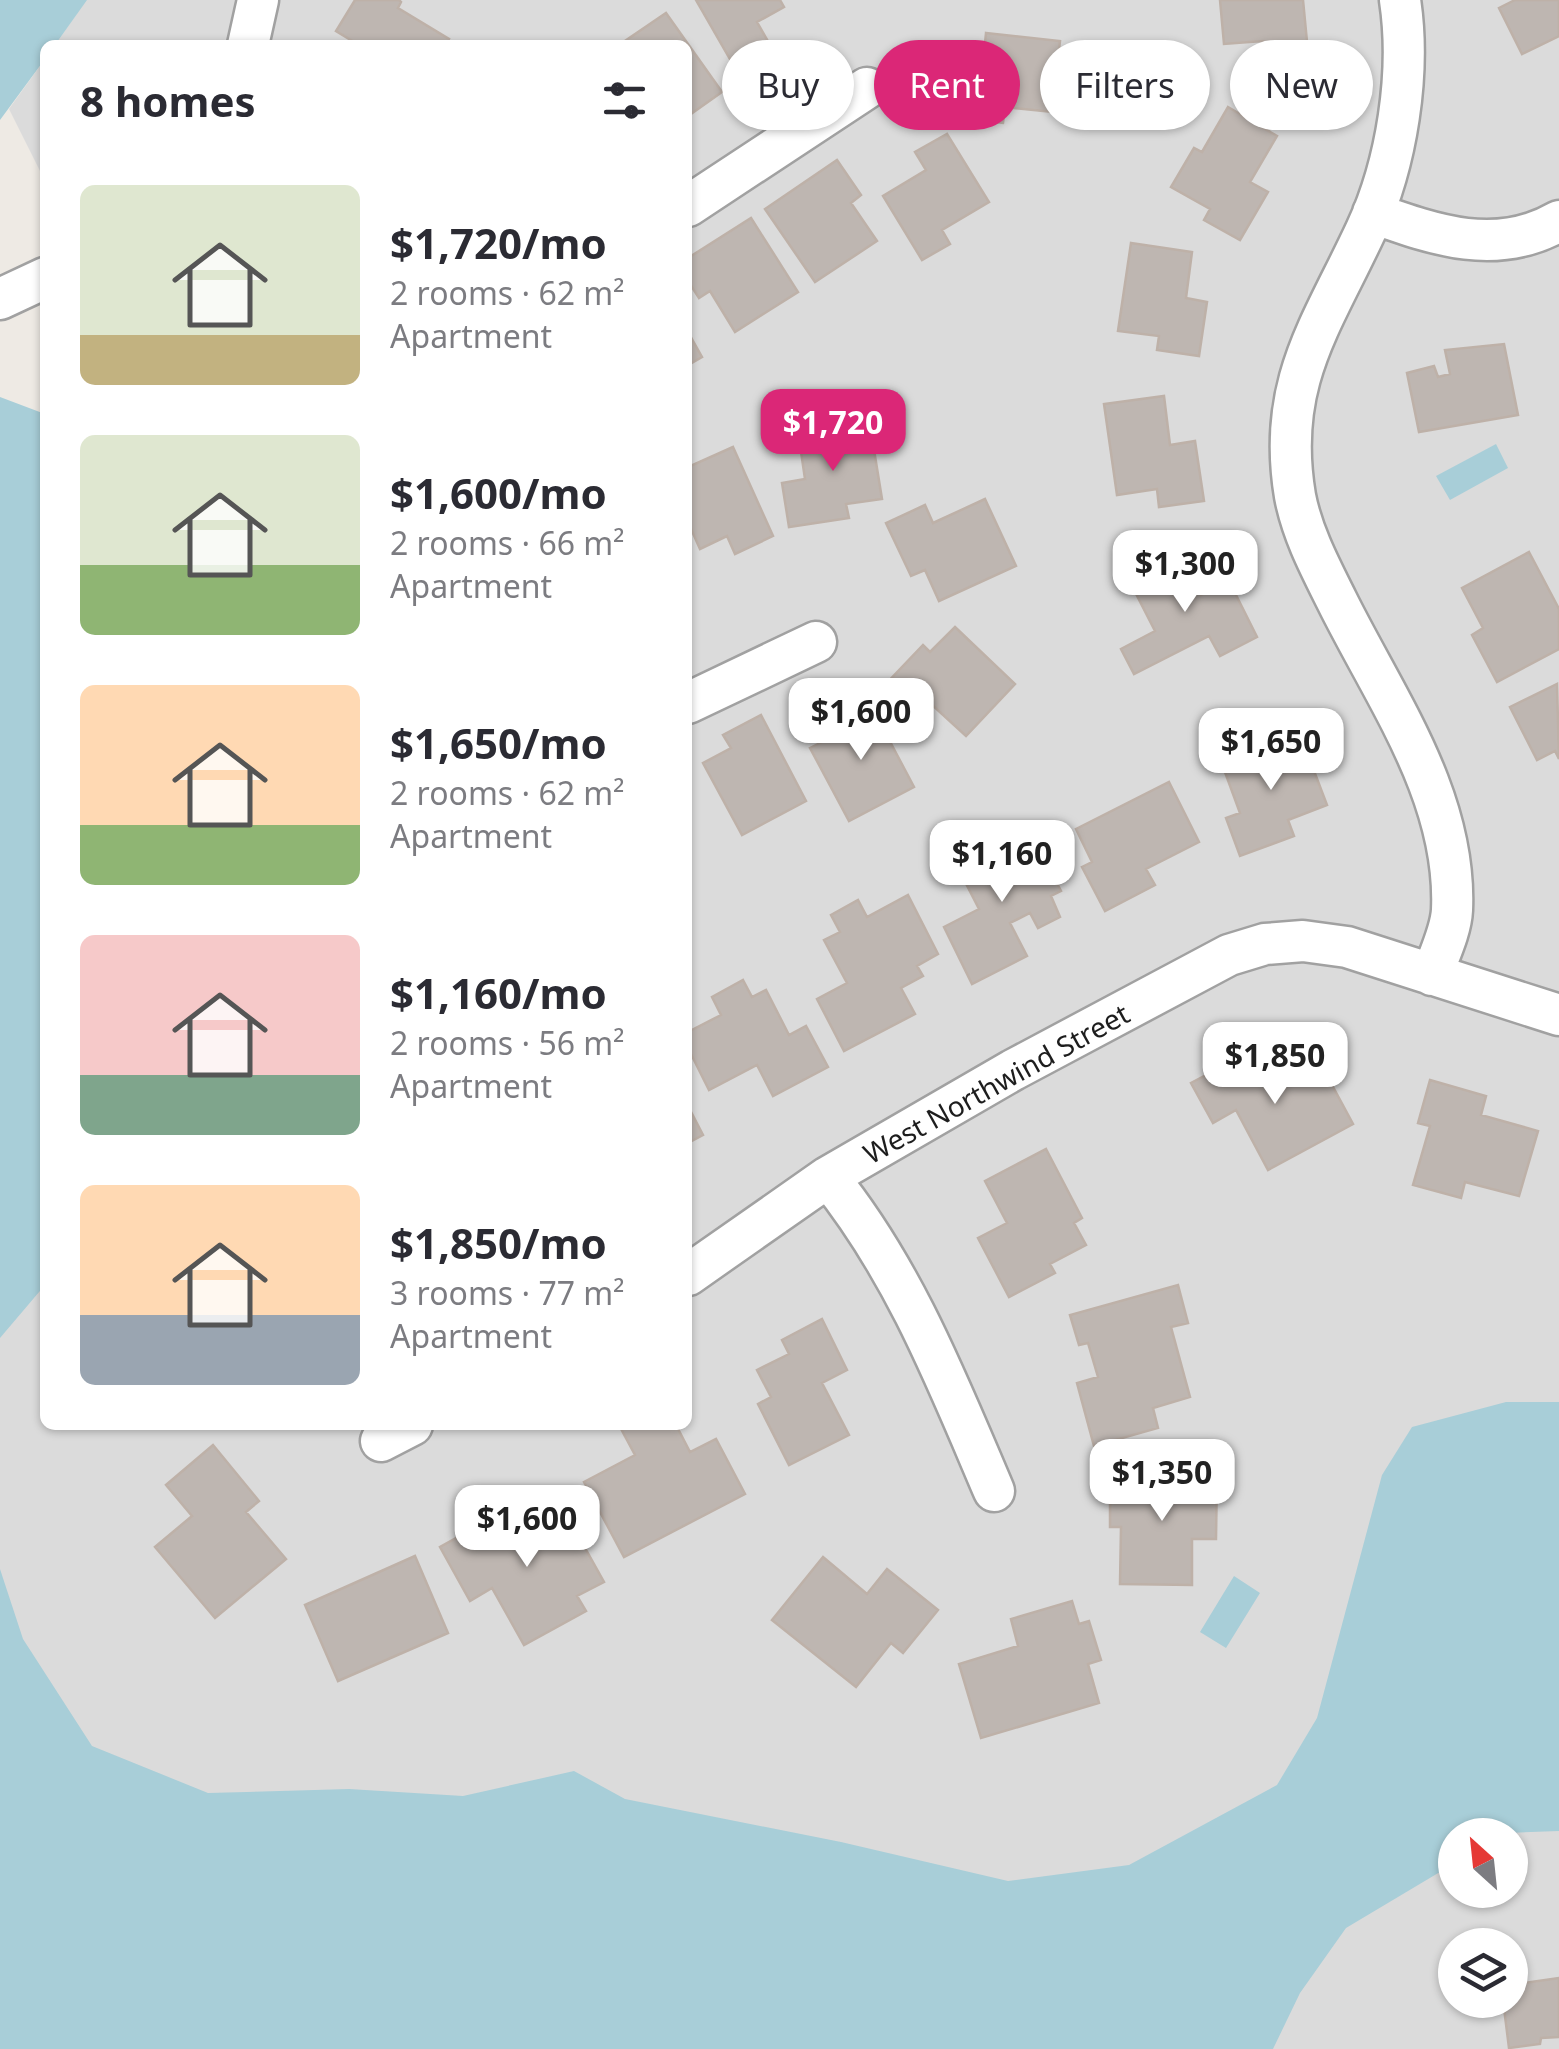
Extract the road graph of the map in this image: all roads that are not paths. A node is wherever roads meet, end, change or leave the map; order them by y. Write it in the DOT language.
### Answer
graph roads {
  1 [pos="258,0"];
  2 [pos="1400,0"];
  3 [pos="249,40"];
  4 [pos="867,88"];
  5 [pos="692,203"];
  6 [pos="1372,213"];
  7 [pos="1559,221"];
  8 [pos="40,280"];
  9 [pos="0,299"];
  10 [pos="816,642"];
  11 [pos="692,700"];
  12 [pos="1432,975"];
  13 [pos="1559,1015"];
  14 [pos="828,1177"];
  15 [pos="692,1272"];
  16 [pos="994,1491"];
  1 -- 3 [label="street"];
  2 -- 6 [label="street"];
  4 -- 5 [label="street"];
  6 -- 7 [label="street"];
  6 -- 12 [label="street"];
  8 -- 9 [label="street"];
  10 -- 11 [label="street"];
  12 -- 13 [label="street, West Northwind Street"];
  12 -- 14 [label="street, West Northwind Street"];
  14 -- 15 [label="street"];
  14 -- 16 [label="street, West Northwind Street"];
}
